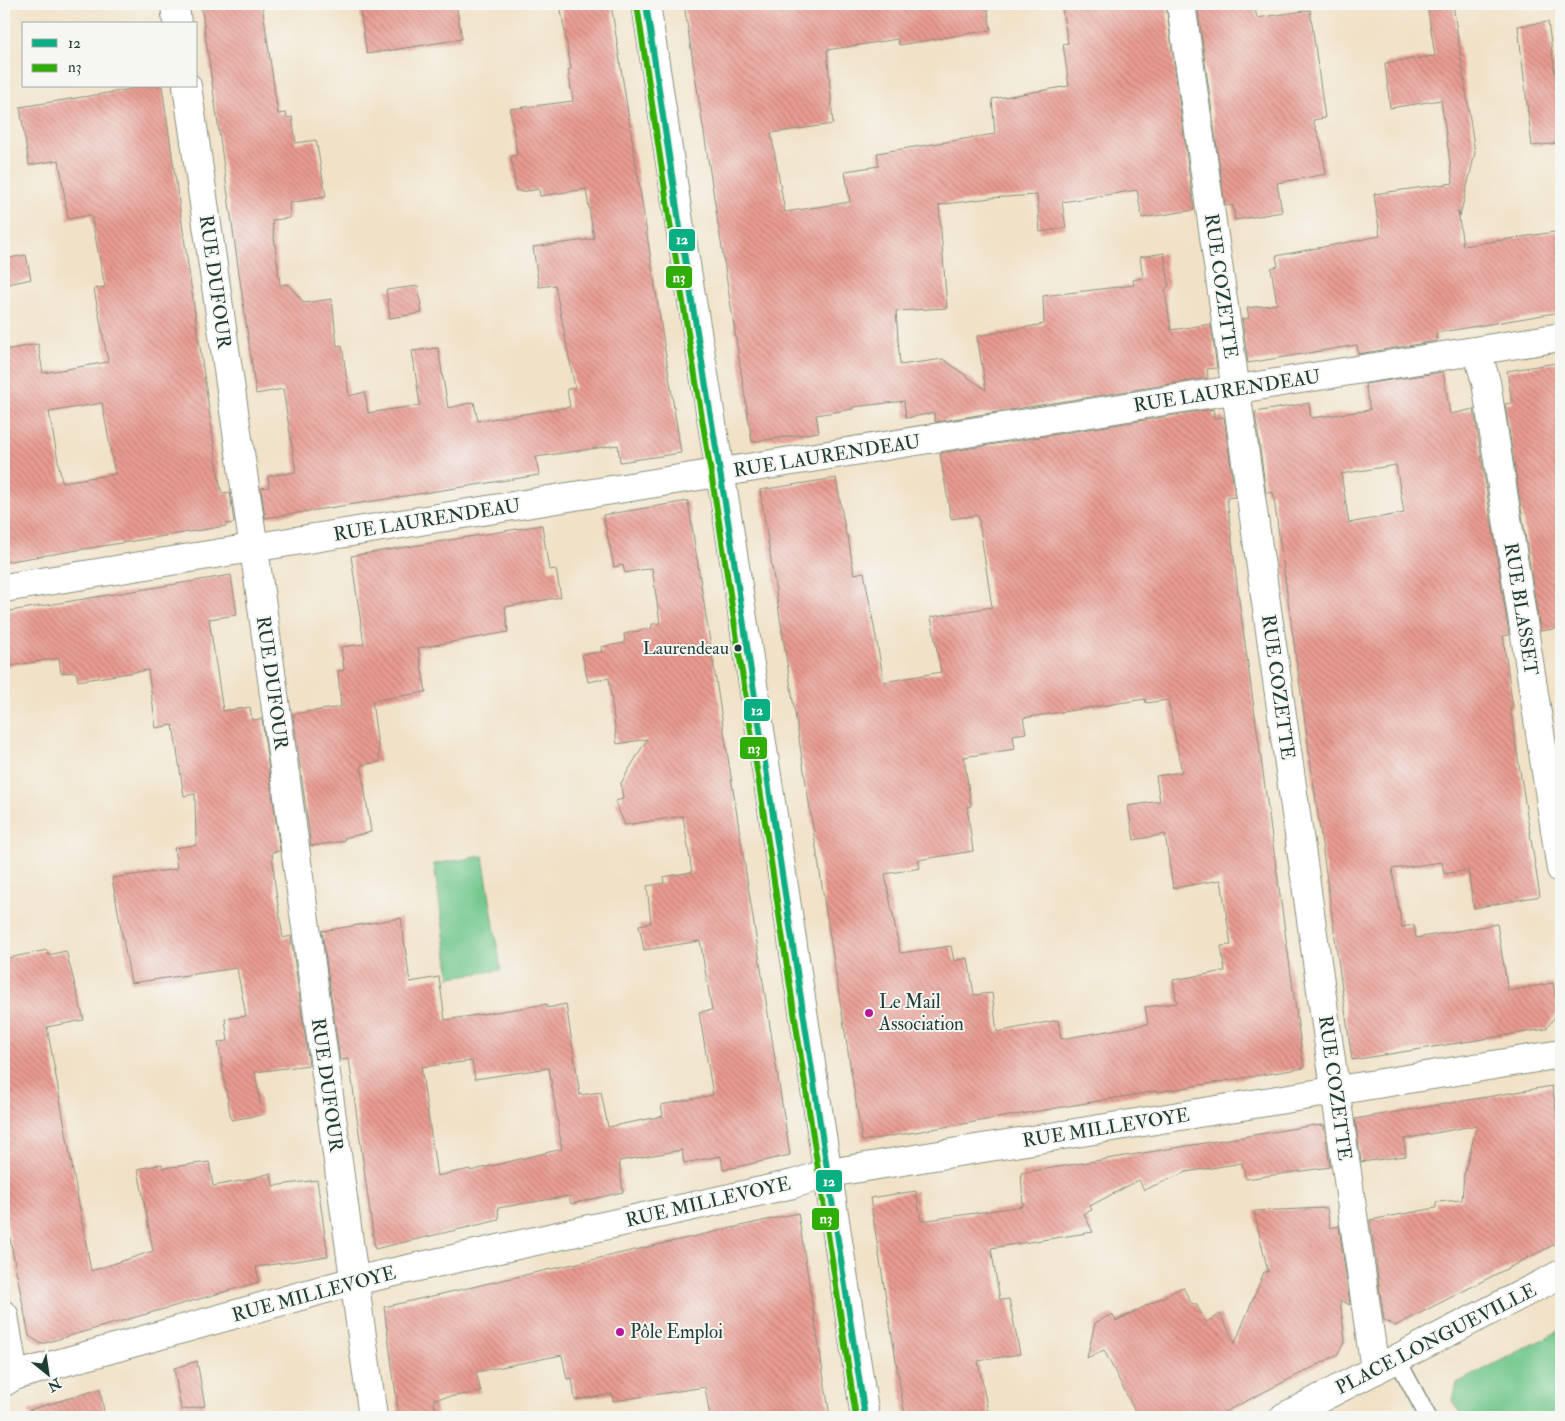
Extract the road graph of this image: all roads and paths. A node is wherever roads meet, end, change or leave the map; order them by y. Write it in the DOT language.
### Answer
graph roads {
  1 [pos="174,4"];
  2 [pos="646,4"];
  3 [pos="1181,4"];
  4 [pos="178,22"];
  5 [pos="187,88"];
  6 [pos="1561,337"];
  7 [pos="1477,351"];
  8 [pos="1236,390"];
  9 [pos="720,473"];
  10 [pos="254,548"];
  11 [pos="4,588"];
  12 [pos="1561,869"];
  13 [pos="1561,1054"];
  14 [pos="1335,1091"];
  15 [pos="829,1173"];
  16 [pos="1561,1274"];
  17 [pos="354,1281"];
  18 [pos="4,1315"];
  19 [pos="1386,1365"];
  20 [pos="9,1379"];
  21 [pos="1421,1415"];
  22 [pos="373,1417"];
  23 [pos="865,1417"];
  24 [pos="1284,1417"];
  1 -- 4 [label="street"];
  2 -- 9 [label="street"];
  3 -- 8 [label="street, RUE COZETTE"];
  5 -- 10 [label="street, RUE DUFOUR"];
  6 -- 7 [label="street, RUE LAURENDEAU"];
  7 -- 8 [label="street, RUE LAURENDEAU"];
  7 -- 12 [label="street, RUE BLASSET"];
  8 -- 9 [label="street, RUE LAURENDEAU"];
  8 -- 14 [label="street, RUE COZETTE"];
  9 -- 10 [label="street, RUE LAURENDEAU"];
  9 -- 15 [label="street"];
  10 -- 11 [label="street, RUE LAURENDEAU"];
  10 -- 17 [label="street, RUE DUFOUR"];
  13 -- 14 [label="street, RUE MILLEVOYE"];
  14 -- 15 [label="street, RUE MILLEVOYE"];
  14 -- 19 [label="street, RUE COZETTE"];
  15 -- 17 [label="street, RUE MILLEVOYE"];
  15 -- 23 [label="street"];
  16 -- 19 [label="street, PLACE LONGUEVILLE"];
  17 -- 20 [label="street, RUE MILLEVOYE"];
  17 -- 22 [label="street, RUE DUFOUR"];
  18 -- 20 [label="street"];
  19 -- 21 [label="lane"];
  19 -- 24 [label="street, PLACE LONGUEVILLE"];
}
